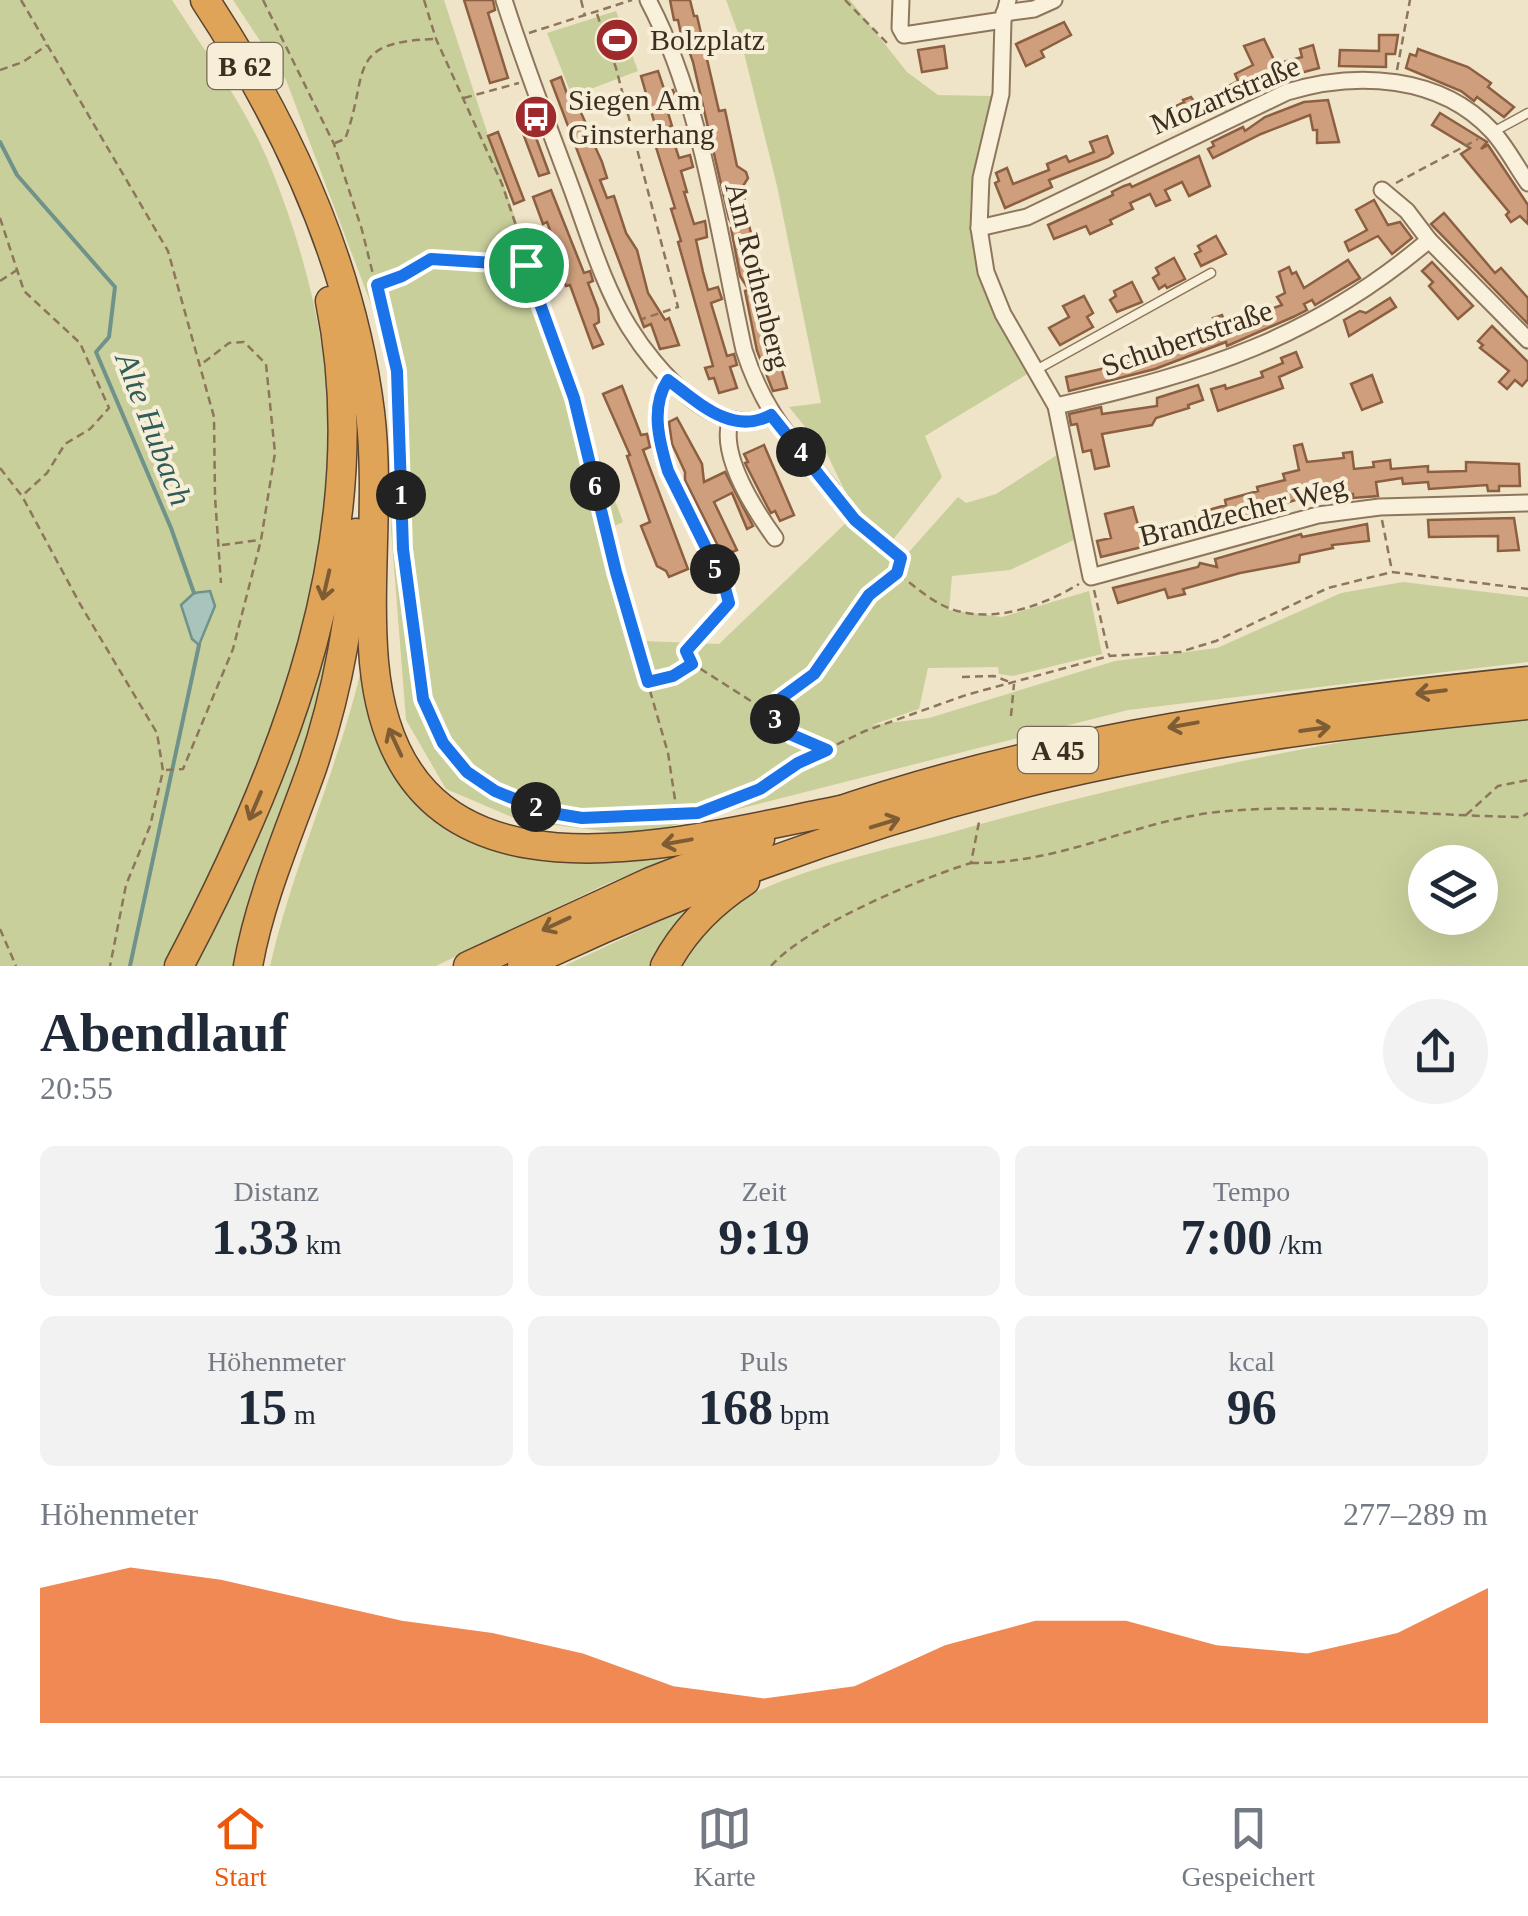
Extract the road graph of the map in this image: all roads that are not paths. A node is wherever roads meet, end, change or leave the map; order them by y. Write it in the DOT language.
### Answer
graph roads {
  1 [pos="192,0"];
  2 [pos="205,0"];
  3 [pos="504,0"];
  4 [pos="648,0"];
  5 [pos="901,0"];
  6 [pos="1054,0"];
  7 [pos="1005,11"];
  8 [pos="1528,113"];
  9 [pos="1492,132"];
  10 [pos="1528,182"];
  11 [pos="1382,190"];
  12 [pos="979,228"];
  13 [pos="1429,240"];
  14 [pos="1211,272"];
  15 [pos="325,280"];
  16 [pos="1528,340"];
  17 [pos="1036,370"];
  18 [pos="668,380"];
  19 [pos="1056,406"];
  20 [pos="771,415"];
  21 [pos="730,420"];
  22 [pos="832,490"];
  23 [pos="1528,503"];
  24 [pos="373,519"];
  25 [pos="775,538"];
  26 [pos="724,584"];
  27 [pos="1528,681"];
  28 [pos="1528,705"];
  29 [pos="842,810"];
  30 [pos="792,854"];
  31 [pos="178,966"];
  32 [pos="248,966"];
  33 [pos="261,966"];
  34 [pos="468,966"];
  35 [pos="522,966"];
  36 [pos="665,966"];
  1 -- 15 [label="highway, B 62"];
  2 -- 24 [label="highway, B 62"];
  3 -- 18 [label="street"];
  4 -- 20 [label="street, Am Rothenberg"];
  5 -- 7 [label="street"];
  6 -- 7 [label="street"];
  7 -- 12 [label="street"];
  8 -- 9 [label="lane"];
  9 -- 10 [label="street, Mozartstraße"];
  9 -- 12 [label="street, Mozartstraße"];
  11 -- 13 [label="street"];
  12 -- 17 [label="street"];
  13 -- 16 [label="street"];
  13 -- 19 [label="street, Schubertstraße"];
  14 -- 17 [label="lane"];
  15 -- 31 [label="highway, one-way"];
  15 -- 32 [label="highway"];
  17 -- 19 [label="street"];
  18 -- 21 [label="street"];
  18 -- 26 [label="street"];
  19 -- 23 [label="street, Brandzecher Weg"];
  20 -- 21 [label="street"];
  20 -- 22 [label="street, Am Rothenberg"];
  21 -- 25 [label="street"];
  29 -- 24 [label="highway, one-way"];
  24 -- 33 [label="highway"];
  27 -- 29 [label="highway, A 45, one-way"];
  30 -- 28 [label="highway, A 45, one-way"];
  29 -- 34 [label="highway, A 45, one-way"];
  30 -- 35 [label="highway, A 45"];
  30 -- 36 [label="highway"];
}
